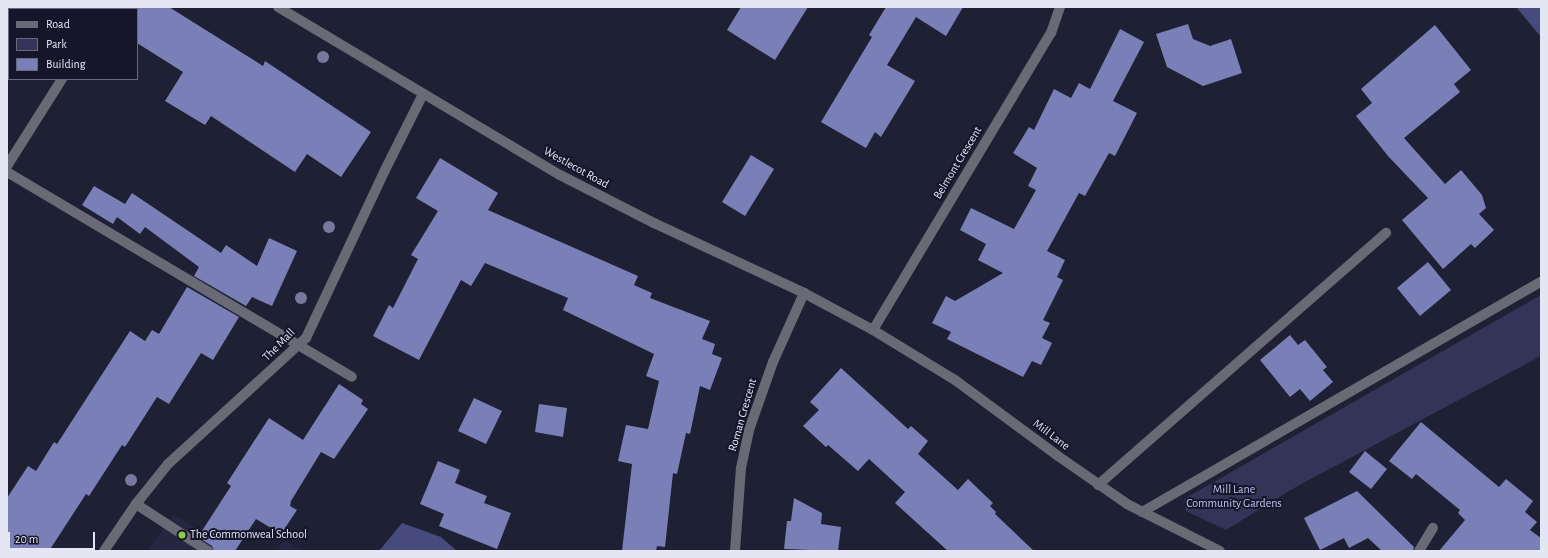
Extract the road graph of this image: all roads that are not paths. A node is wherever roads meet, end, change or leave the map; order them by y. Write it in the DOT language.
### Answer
graph roads {
  1 [pos="278,7"];
  2 [pos="1060,7"];
  3 [pos="61,80"];
  4 [pos="423,94"];
  5 [pos="7,166"];
  6 [pos="7,172"];
  7 [pos="1386,233"];
  8 [pos="1541,282"];
  9 [pos="804,293"];
  10 [pos="873,330"];
  11 [pos="300,346"];
  12 [pos="352,377"];
  13 [pos="1098,485"];
  14 [pos="136,504"];
  15 [pos="1142,512"];
  16 [pos="1433,528"];
  17 [pos="104,551"];
  18 [pos="208,551"];
  19 [pos="735,551"];
  20 [pos="1220,551"];
  21 [pos="1419,551"];
  1 -- 4 [label="street, Westlecot Road"];
  2 -- 10 [label="street, Belmont Crescent"];
  3 -- 5 [label="street"];
  4 -- 9 [label="street, Westlecot Road"];
  4 -- 11 [label="street, The Mall"];
  6 -- 11 [label="street"];
  7 -- 13 [label="street"];
  8 -- 15 [label="street"];
  9 -- 10 [label="street, Westlecot Road"];
  9 -- 19 [label="street, Roman Crescent"];
  10 -- 13 [label="street, Mill Lane"];
  11 -- 12 [label="street"];
  11 -- 14 [label="street, The Mall"];
  13 -- 15 [label="street, Mill Lane"];
  14 -- 17 [label="street, The Mall"];
  14 -- 18 [label="street"];
  15 -- 20 [label="street, Mill Lane"];
  16 -- 21 [label="street"];
}
